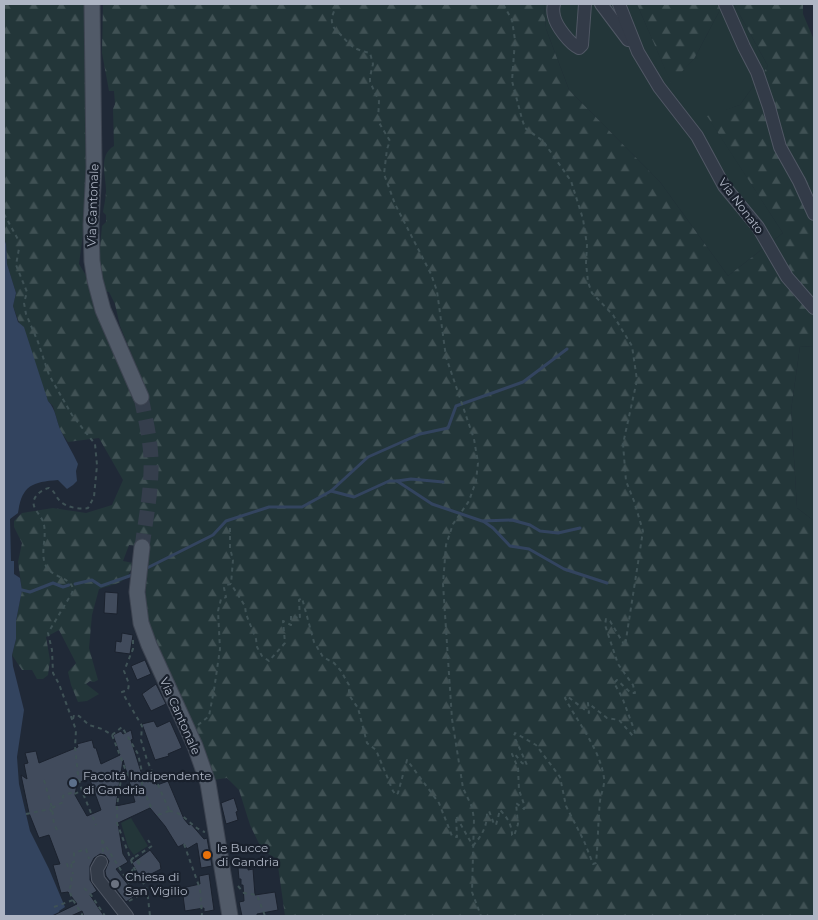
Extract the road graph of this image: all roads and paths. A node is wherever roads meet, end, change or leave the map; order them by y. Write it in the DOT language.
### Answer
graph roads {
  1 [pos="92,4"];
  2 [pos="338,4"];
  3 [pos="503,4"];
  4 [pos="554,4"];
  5 [pos="585,4"];
  6 [pos="601,4"];
  7 [pos="619,4"];
  8 [pos="725,4"];
  9 [pos="638,52"];
  10 [pos="4,214"];
  11 [pos="814,214"];
  12 [pos="814,308"];
  13 [pos="141,397"];
  14 [pos="230,528"];
  15 [pos="142,547"];
  16 [pos="230,584"];
  17 [pos="141,623"];
  18 [pos="74,724"];
  19 [pos="195,729"];
  20 [pos="112,735"];
  21 [pos="141,774"];
  22 [pos="128,776"];
  23 [pos="44,780"];
  24 [pos="82,791"];
  25 [pos="151,807"];
  26 [pos="52,809"];
  27 [pos="170,812"];
  28 [pos="26,814"];
  29 [pos="158,815"];
  30 [pos="96,826"];
  31 [pos="58,830"];
  32 [pos="209,833"];
  33 [pos="102,840"];
  34 [pos="148,840"];
  35 [pos="184,844"];
  36 [pos="473,846"];
  37 [pos="131,860"];
  38 [pos="71,862"];
  39 [pos="101,862"];
  40 [pos="68,867"];
  41 [pos="134,868"];
  42 [pos="126,880"];
  43 [pos="236,884"];
  44 [pos="84,888"];
  45 [pos="147,888"];
  46 [pos="73,900"];
  47 [pos="54,907"];
  48 [pos="124,912"];
  49 [pos="83,916"];
  50 [pos="105,916"];
  51 [pos="150,916"];
  52 [pos="202,916"];
  53 [pos="230,916"];
  54 [pos="266,916"];
  55 [pos="481,916"];
  1 -- 13 [label="main road, Via Cantonale"];
  2 -- 36 [label="path"];
  3 -- 36 [label="path"];
  4 -- 5 [label="street"];
  6 -- 9 [label="street, Via Nonato"];
  7 -- 9 [label="street, Via Nonato"];
  8 -- 11 [label="street"];
  9 -- 12 [label="street, Via Nonato"];
  10 -- 18 [label="path"];
  14 -- 16 [label="path"];
  15 -- 17 [label="main road, Via Cantonale"];
  16 -- 19 [label="path"];
  16 -- 36 [label="path"];
  17 -- 27 [label="path"];
  17 -- 53 [label="main road, Via Cantonale"];
  18 -- 20 [label="path"];
  18 -- 24 [label="path"];
  20 -- 21 [label="path"];
  20 -- 22 [label="path"];
  21 -- 22 [label="path"];
  21 -- 25 [label="path"];
  22 -- 37 [label="path"];
  23 -- 26 [label="path"];
  24 -- 26 [label="path"];
  24 -- 30 [label="path"];
  26 -- 28 [label="path"];
  26 -- 31 [label="path"];
  27 -- 29 [label="path"];
  27 -- 32 [label="path"];
  33 -- 42 [label="path"];
  34 -- 37 [label="path"];
  35 -- 52 [label="path"];
  36 -- 55 [label="path"];
  37 -- 41 [label="path"];
  38 -- 39 [label="path"];
  38 -- 40 [label="path"];
  38 -- 46 [label="path"];
  39 -- 48 [label="street"];
  41 -- 42 [label="path"];
  41 -- 45 [label="path"];
  42 -- 45 [label="path"];
  43 -- 54 [label="path"];
  44 -- 50 [label="path"];
  45 -- 51 [label="path"];
  46 -- 47 [label="path"];
  46 -- 49 [label="path"];
}
